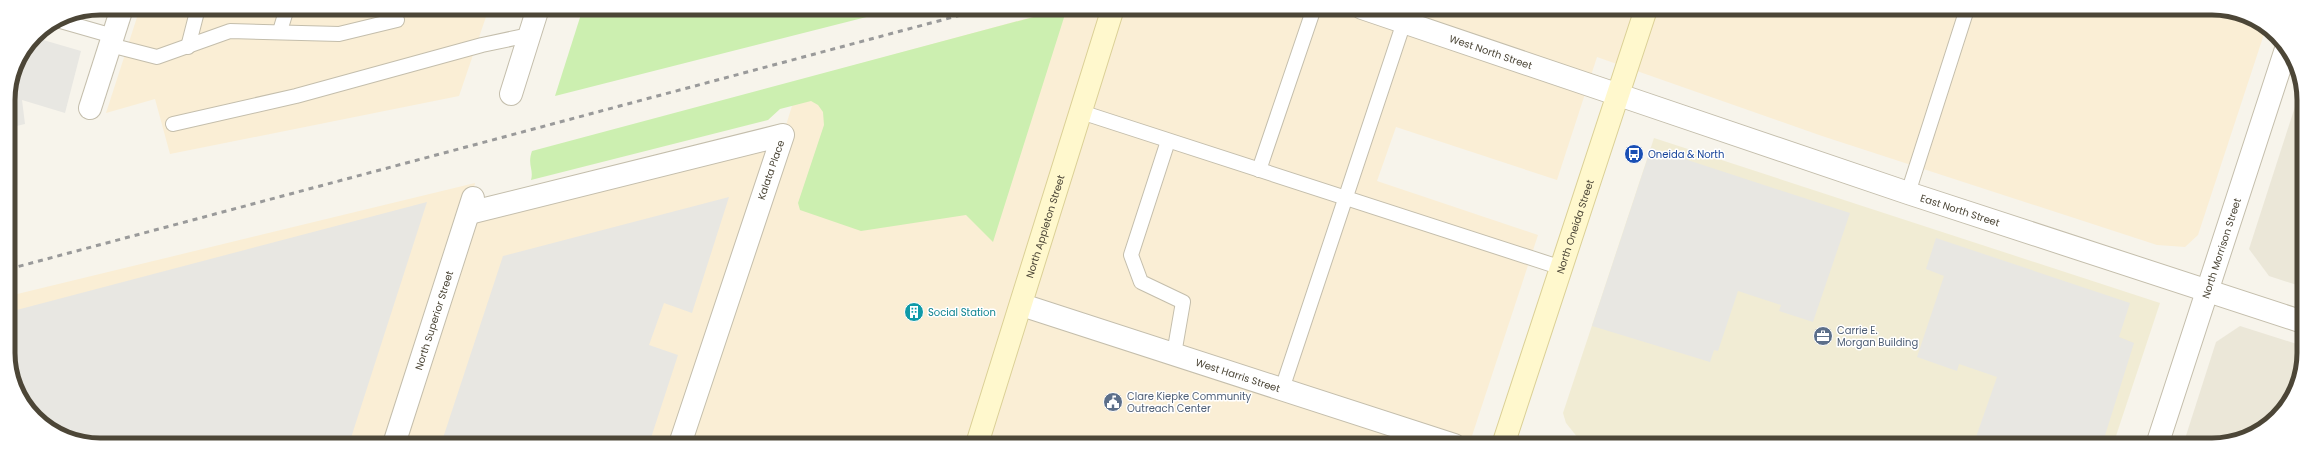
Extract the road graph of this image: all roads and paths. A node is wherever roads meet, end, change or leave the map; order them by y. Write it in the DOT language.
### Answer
graph roads {
  1 [pos="120,15"];
  2 [pos="196,15"];
  3 [pos="285,15"];
  4 [pos="536,15"];
  5 [pos="1111,15"];
  6 [pos="1312,15"];
  7 [pos="1383,15"];
  8 [pos="1644,15"];
  9 [pos="1965,15"];
  10 [pos="397,20"];
  11 [pos="1404,22"];
  12 [pos="64,23"];
  13 [pos="280,32"];
  14 [pos="529,35"];
  15 [pos="112,41"];
  16 [pos="188,47"];
  17 [pos="2284,54"];
  18 [pos="511,94"];
  19 [pos="1619,95"];
  20 [pos="90,108"];
  21 [pos="1081,112"];
  22 [pos="173,124"];
  23 [pos="1168,141"];
  24 [pos="1259,170"];
  25 [pos="1908,193"];
  26 [pos="1345,198"];
  27 [pos="471,205"];
  28 [pos="1562,268"];
  29 [pos="2207,291"];
  30 [pos="1022,305"];
  31 [pos="2297,320"];
  32 [pos="1174,354"];
  33 [pos="1282,389"];
  34 [pos="396,438"];
  35 [pos="682,438"];
  36 [pos="979,438"];
  37 [pos="1432,438"];
  38 [pos="1506,438"];
  39 [pos="2159,438"];
  1 -- 15 [label="street"];
  2 -- 16 [label="lane"];
  3 -- 13 [label="lane"];
  4 -- 14 [label="street"];
  5 -- 21 [label="main road, North Appleton Street"];
  6 -- 24 [label="lane"];
  7 -- 11 [label="street, West North Street"];
  8 -- 19 [label="main road, North Oneida Street"];
  9 -- 25 [label="lane"];
  10 -- 13 [label="lane"];
  11 -- 19 [label="street, West North Street"];
  11 -- 26 [label="lane"];
  12 -- 15 [label="lane"];
  13 -- 16 [label="lane"];
  14 -- 18 [label="street"];
  14 -- 22 [label="lane"];
  15 -- 16 [label="lane"];
  15 -- 20 [label="street"];
  17 -- 29 [label="street, North Morrison Street"];
  19 -- 25 [label="street, East North Street"];
  19 -- 28 [label="main road, North Oneida Street"];
  21 -- 23 [label="lane"];
  21 -- 30 [label="main road, North Appleton Street"];
  23 -- 24 [label="lane"];
  23 -- 32 [label="lane"];
  24 -- 26 [label="lane"];
  25 -- 29 [label="street, East North Street"];
  26 -- 28 [label="lane"];
  26 -- 33 [label="lane"];
  27 -- 34 [label="street, North Superior Street"];
  27 -- 35 [label="street, Kalata Place"];
  28 -- 38 [label="main road, North Oneida Street"];
  29 -- 31 [label="street, East North Street"];
  29 -- 39 [label="street, North Morrison Street"];
  30 -- 32 [label="street, West Harris Street"];
  30 -- 36 [label="main road, North Appleton Street"];
  32 -- 33 [label="street, West Harris Street"];
  33 -- 37 [label="street, West Harris Street"];
}
